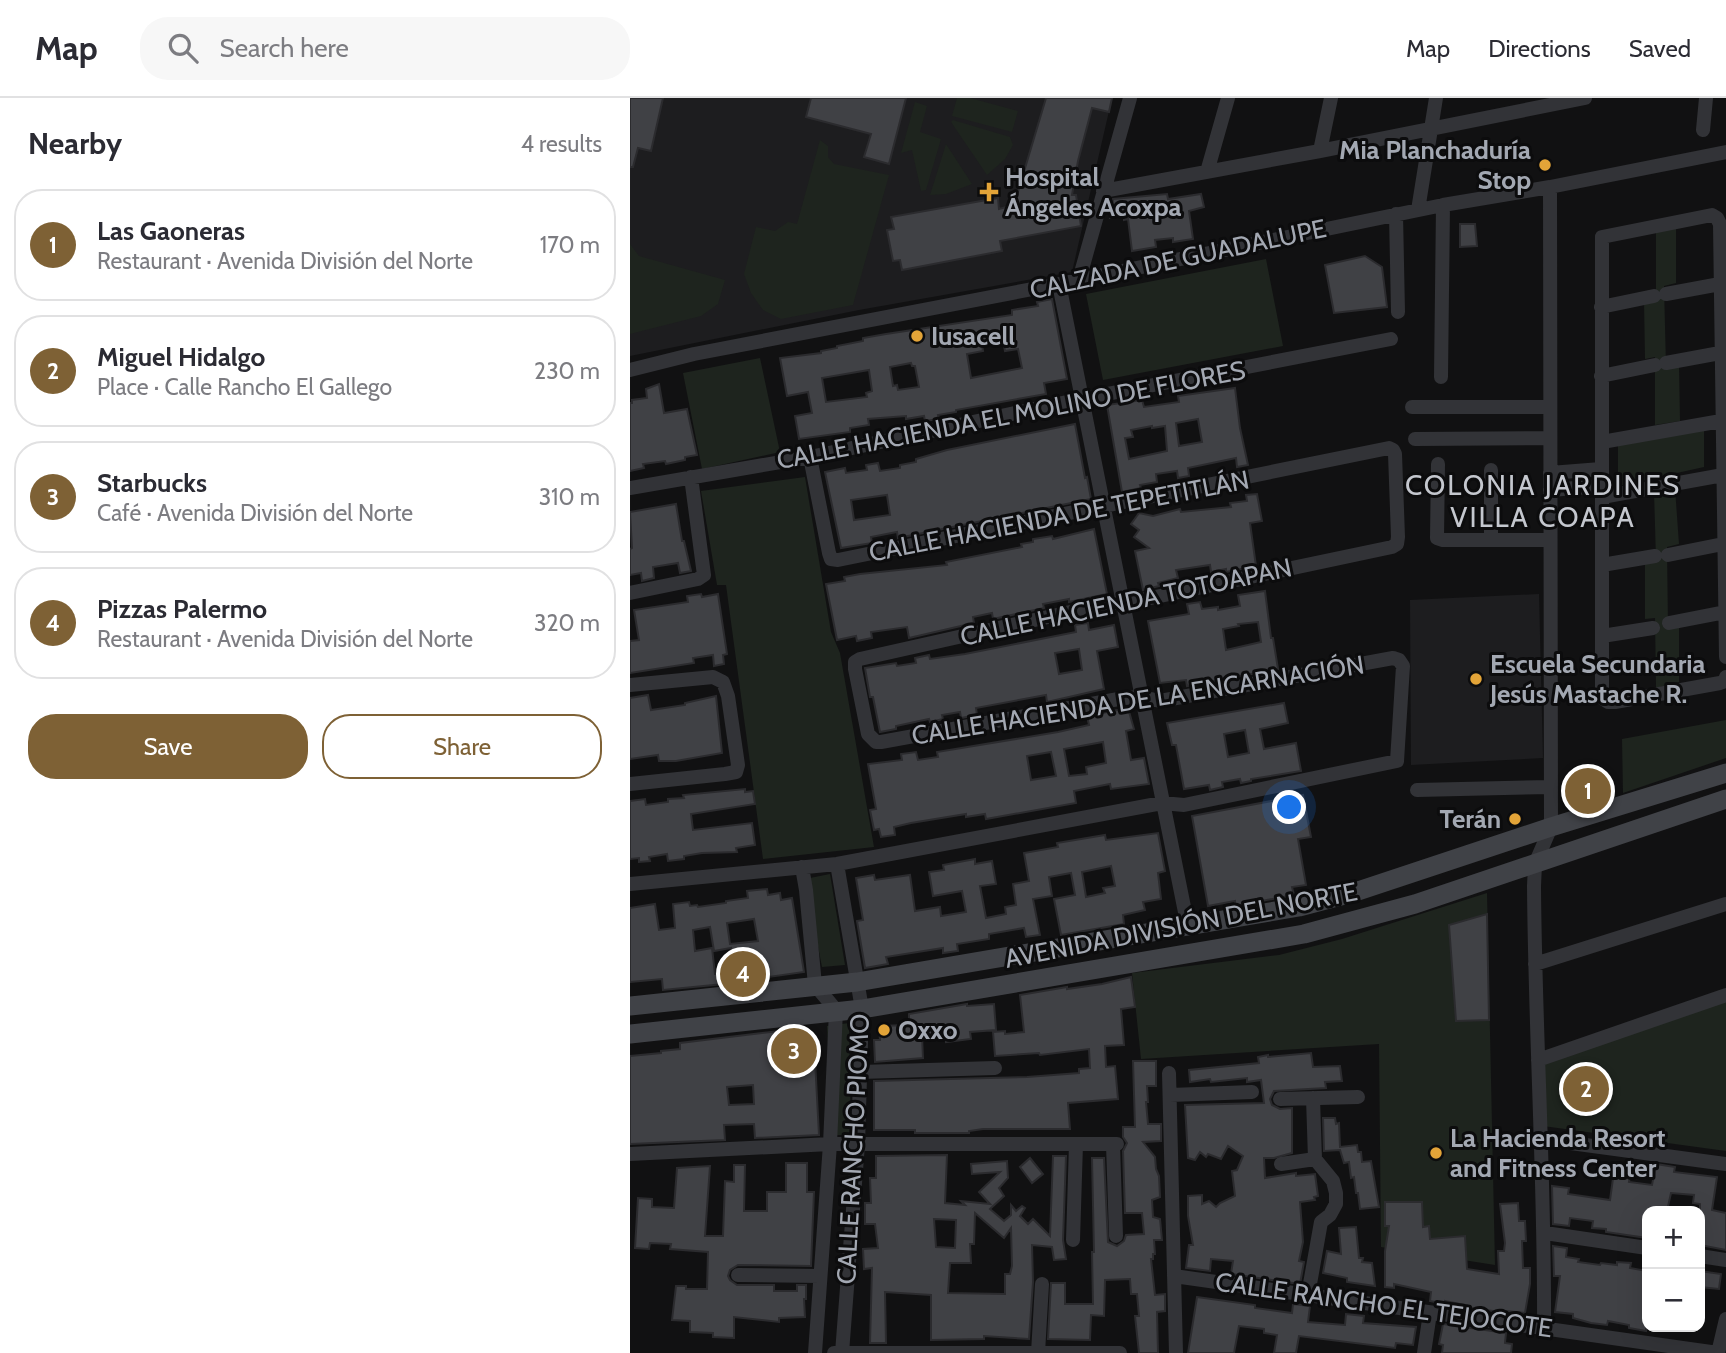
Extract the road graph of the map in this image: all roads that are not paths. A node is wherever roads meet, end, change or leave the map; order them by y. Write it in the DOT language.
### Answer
graph roads {
  1 [pos="1130,98"];
  2 [pos="1228,98"];
  3 [pos="1331,98"];
  4 [pos="1436,98"];
  5 [pos="1585,98"];
  6 [pos="1706,98"];
  7 [pos="1509,105"];
  8 [pos="1431,129"];
  9 [pos="1703,130"];
  10 [pos="1320,151"];
  11 [pos="1726,152"];
  12 [pos="1208,172"];
  13 [pos="1550,187"];
  14 [pos="1104,191"];
  15 [pos="1443,205"];
  16 [pos="1418,210"];
  17 [pos="1396,214"];
  18 [pos="1079,280"];
  19 [pos="1059,284"];
  20 [pos="1720,284"];
  21 [pos="1601,307"];
  22 [pos="1398,312"];
  23 [pos="1391,339"];
  24 [pos="1720,353"];
  25 [pos="630,370"];
  26 [pos="1601,376"];
  27 [pos="1441,377"];
  28 [pos="1081,399"];
  29 [pos="1412,407"];
  30 [pos="1550,407"];
  31 [pos="1721,421"];
  32 [pos="1550,438"];
  33 [pos="1415,439"];
  34 [pos="1601,442"];
  35 [pos="810,457"];
  36 [pos="1438,464"];
  37 [pos="1601,469"];
  38 [pos="1491,470"];
  39 [pos="1550,473"];
  40 [pos="1723,475"];
  41 [pos="691,477"];
  42 [pos="630,488"];
  43 [pos="1550,490"];
  44 [pos="1602,491"];
  45 [pos="1103,508"];
  46 [pos="1491,540"];
  47 [pos="1550,540"];
  48 [pos="1723,544"];
  49 [pos="1392,547"];
  50 [pos="1602,565"];
  51 [pos="630,593"];
  52 [pos="1122,602"];
  53 [pos="1725,612"];
  54 [pos="1669,623"];
  55 [pos="1653,628"];
  56 [pos="1602,636"];
  57 [pos="1726,657"];
  58 [pos="1726,677"];
  59 [pos="630,685"];
  60 [pos="1142,697"];
  61 [pos="876,742"];
  62 [pos="1726,773"];
  63 [pos="630,784"];
  64 [pos="1550,787"];
  65 [pos="1417,790"];
  66 [pos="1726,799"];
  67 [pos="1162,803"];
  68 [pos="1551,827"];
  69 [pos="837,864"];
  70 [pos="1535,864"];
  71 [pos="802,867"];
  72 [pos="630,884"];
  73 [pos="1726,904"];
  74 [pos="1299,907"];
  75 [pos="1272,912"];
  76 [pos="1188,927"];
  77 [pos="1304,934"];
  78 [pos="1279,938"];
  79 [pos="1021,955"];
  80 [pos="995,959"];
  81 [pos="1535,964"];
  82 [pos="857,982"];
  83 [pos="1025,982"];
  84 [pos="816,985"];
  85 [pos="999,986"];
  86 [pos="1726,995"];
  87 [pos="630,1006"];
  88 [pos="862,1009"];
  89 [pos="836,1010"];
  90 [pos="630,1034"];
  91 [pos="1538,1060"];
  92 [pos="995,1068"];
  93 [pos="860,1072"];
  94 [pos="1169,1073"];
  95 [pos="1252,1093"];
  96 [pos="1170,1095"];
  97 [pos="1358,1097"];
  98 [pos="1313,1098"];
  99 [pos="1280,1099"];
  100 [pos="1541,1139"];
  101 [pos="831,1144"];
  102 [pos="858,1144"];
  103 [pos="1076,1144"];
  104 [pos="630,1154"];
  105 [pos="1315,1159"];
  106 [pos="1281,1164"];
  107 [pos="1726,1164"];
  108 [pos="1545,1233"];
  109 [pos="1116,1236"];
  110 [pos="1073,1240"];
  111 [pos="1642,1247"];
  112 [pos="1705,1257"];
  113 [pos="1726,1260"];
  114 [pos="738,1275"];
  115 [pos="820,1276"];
  116 [pos="1174,1276"];
  117 [pos="1042,1284"];
  118 [pos="1308,1295"];
  119 [pos="1430,1313"];
  120 [pos="1726,1319"];
  121 [pos="1544,1327"];
  122 [pos="815,1353"];
  123 [pos="833,1353"];
  124 [pos="842,1353"];
  125 [pos="1038,1353"];
  126 [pos="1120,1353"];
  127 [pos="1176,1353"];
  128 [pos="1424,1353"];
  129 [pos="1718,1353"];
  1 -- 14 [label="street"];
  2 -- 12 [label="street"];
  3 -- 10 [label="street"];
  4 -- 8 [label="street"];
  5 -- 7 [label="street"];
  6 -- 9 [label="street"];
  7 -- 8 [label="street"];
  8 -- 10 [label="street"];
  8 -- 16 [label="street"];
  10 -- 12 [label="street"];
  11 -- 13 [label="street, CALZADA DE GUADALUPE"];
  12 -- 14 [label="street"];
  13 -- 15 [label="street, CALZADA DE GUADALUPE"];
  13 -- 30 [label="street"];
  14 -- 18 [label="street"];
  15 -- 16 [label="street, CALZADA DE GUADALUPE"];
  15 -- 27 [label="street"];
  16 -- 17 [label="street, CALZADA DE GUADALUPE"];
  17 -- 18 [label="street, CALZADA DE GUADALUPE"];
  17 -- 22 [label="street"];
  18 -- 19 [label="street, CALZADA DE GUADALUPE"];
  19 -- 25 [label="street, CALZADA DE GUADALUPE"];
  19 -- 28 [label="street"];
  20 -- 21 [label="street"];
  20 -- 21 [label="street"];
  20 -- 24 [label="street"];
  21 -- 26 [label="street"];
  23 -- 28 [label="street, CALLE HACIENDA EL MOLINO DE FLORES"];
  24 -- 26 [label="street"];
  24 -- 31 [label="street"];
  26 -- 34 [label="street"];
  28 -- 35 [label="street, CALLE HACIENDA EL MOLINO DE FLORES"];
  28 -- 45 [label="street"];
  29 -- 30 [label="street"];
  30 -- 32 [label="street"];
  31 -- 34 [label="street"];
  31 -- 40 [label="street"];
  32 -- 33 [label="street"];
  32 -- 39 [label="street"];
  34 -- 37 [label="street"];
  35 -- 41 [label="street, CALLE HACIENDA EL MOLINO DE FLORES"];
  35 -- 45 [label="street, CALLE HACIENDA DE TEPETITLÁN"];
  36 -- 46 [label="street"];
  37 -- 39 [label="street"];
  37 -- 44 [label="street"];
  38 -- 46 [label="street"];
  39 -- 43 [label="street"];
  40 -- 44 [label="street"];
  40 -- 48 [label="street"];
  41 -- 42 [label="street, CALLE HACIENDA EL MOLINO DE FLORES"];
  41 -- 51 [label="street"];
  43 -- 44 [label="street"];
  43 -- 47 [label="street"];
  44 -- 50 [label="street"];
  45 -- 49 [label="street, CALLE HACIENDA DE TEPETITLÁN"];
  45 -- 52 [label="street"];
  46 -- 47 [label="street"];
  47 -- 64 [label="street"];
  48 -- 50 [label="street"];
  48 -- 53 [label="street"];
  49 -- 52 [label="street, CALLE HACIENDA TOTOAPAN"];
  50 -- 56 [label="street"];
  52 -- 60 [label="street"];
  52 -- 61 [label="street, CALLE HACIENDA TOTOAPAN"];
  53 -- 54 [label="street"];
  53 -- 57 [label="street"];
  55 -- 56 [label="street"];
  56 -- 58 [label="street"];
  59 -- 63 [label="street"];
  60 -- 61 [label="street, CALLE HACIENDA DE LA ENCARNACIÓN"];
  60 -- 67 [label="street"];
  60 -- 67 [label="street, CALLE HACIENDA DE LA ENCARNACIÓN"];
  62 -- 68 [label="main road, AVENIDA DIVISIÓN DEL NORTE"];
  64 -- 65 [label="street"];
  64 -- 68 [label="street"];
  66 -- 70 [label="main road, AVENIDA DIVISIÓN DEL NORTE"];
  67 -- 69 [label="street"];
  67 -- 76 [label="street"];
  68 -- 70 [label="street"];
  68 -- 74 [label="main road, AVENIDA DIVISIÓN DEL NORTE"];
  69 -- 71 [label="street"];
  69 -- 82 [label="street, CALLE RANCHO PIOMO"];
  70 -- 77 [label="main road, AVENIDA DIVISIÓN DEL NORTE"];
  70 -- 81 [label="street"];
  71 -- 72 [label="street"];
  71 -- 84 [label="street"];
  73 -- 81 [label="street"];
  74 -- 75 [label="main road, AVENIDA DIVISIÓN DEL NORTE"];
  74 -- 77 [label="main road"];
  75 -- 76 [label="main road, AVENIDA DIVISIÓN DEL NORTE"];
  75 -- 78 [label="main road"];
  76 -- 79 [label="main road, AVENIDA DIVISIÓN DEL NORTE"];
  77 -- 78 [label="main road, AVENIDA DIVISIÓN DEL NORTE"];
  78 -- 83 [label="main road, AVENIDA DIVISIÓN DEL NORTE"];
  79 -- 80 [label="main road, AVENIDA DIVISIÓN DEL NORTE"];
  79 -- 83 [label="main road"];
  80 -- 82 [label="main road, AVENIDA DIVISIÓN DEL NORTE"];
  80 -- 85 [label="main road"];
  81 -- 91 [label="street"];
  82 -- 84 [label="main road, AVENIDA DIVISIÓN DEL NORTE"];
  82 -- 88 [label="street, CALLE RANCHO PIOMO"];
  83 -- 85 [label="main road, AVENIDA DIVISIÓN DEL NORTE"];
  84 -- 87 [label="main road, AVENIDA DIVISIÓN DEL NORTE"];
  84 -- 89 [label="street, CALLE RANCHO PIOMO"];
  85 -- 88 [label="main road, AVENIDA DIVISIÓN DEL NORTE"];
  86 -- 91 [label="street"];
  88 -- 89 [label="main road, AVENIDA DIVISIÓN DEL NORTE"];
  88 -- 93 [label="street, CALLE RANCHO PIOMO"];
  89 -- 90 [label="main road, AVENIDA DIVISIÓN DEL NORTE"];
  89 -- 101 [label="street, CALLE RANCHO PIOMO"];
  91 -- 100 [label="street"];
  92 -- 93 [label="street"];
  93 -- 102 [label="street, CALLE RANCHO PIOMO"];
  94 -- 96 [label="street"];
  95 -- 96 [label="street"];
  96 -- 116 [label="street"];
  97 -- 98 [label="street"];
  98 -- 99 [label="street"];
  98 -- 105 [label="street"];
  100 -- 107 [label="street"];
  100 -- 108 [label="street"];
  101 -- 102 [label="street"];
  101 -- 104 [label="street"];
  101 -- 115 [label="street, CALLE RANCHO PIOMO"];
  102 -- 103 [label="street"];
  102 -- 124 [label="street, CALLE RANCHO PIOMO"];
  103 -- 109 [label="street"];
  103 -- 110 [label="street"];
  105 -- 106 [label="street"];
  105 -- 118 [label="street"];
  108 -- 111 [label="street"];
  108 -- 121 [label="street"];
  112 -- 113 [label="street"];
  114 -- 115 [label="street"];
  115 -- 122 [label="street, CALLE RANCHO PIOMO"];
  116 -- 118 [label="street, CALLE RANCHO EL TEJOCOTE"];
  116 -- 127 [label="street"];
  117 -- 125 [label="street"];
  118 -- 119 [label="street, CALLE RANCHO EL TEJOCOTE"];
  119 -- 121 [label="street, CALLE RANCHO EL TEJOCOTE"];
  119 -- 128 [label="street"];
  120 -- 129 [label="street"];
  121 -- 129 [label="street, CALLE RANCHO EL TEJOCOTE"];
  123 -- 124 [label="street"];
  124 -- 125 [label="street"];
  125 -- 126 [label="street"];
}
